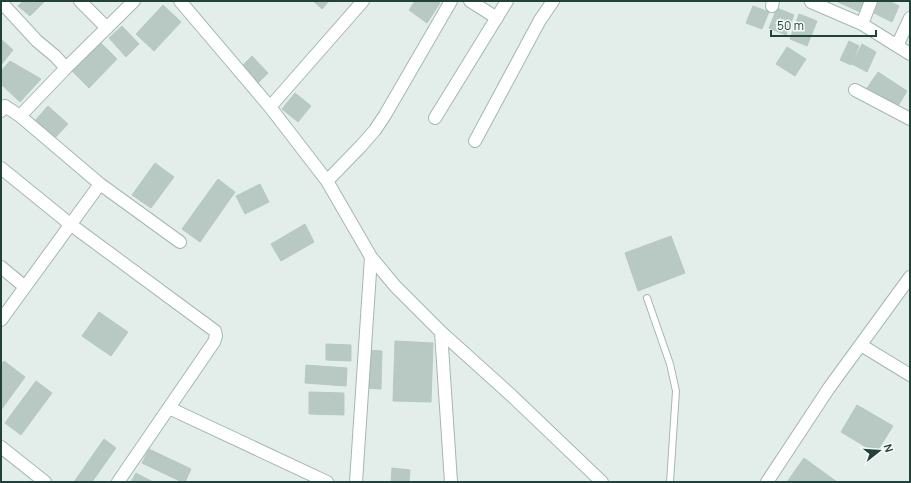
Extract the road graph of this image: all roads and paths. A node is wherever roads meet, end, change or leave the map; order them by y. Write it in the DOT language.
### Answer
graph roads {
  1 [pos="80,1"];
  2 [pos="134,1"];
  3 [pos="363,1"];
  4 [pos="452,1"];
  5 [pos="470,1"];
  6 [pos="507,1"];
  7 [pos="553,1"];
  8 [pos="810,1"];
  9 [pos="871,1"];
  10 [pos="1,2"];
  11 [pos="182,2"];
  12 [pos="497,18"];
  13 [pos="910,18"];
  14 [pos="862,24"];
  15 [pos="107,28"];
  16 [pos="897,46"];
  17 [pos="910,54"];
  18 [pos="66,68"];
  19 [pos="855,90"];
  20 [pos="270,107"];
  21 [pos="1,111"];
  22 [pos="20,116"];
  23 [pos="435,118"];
  24 [pos="910,119"];
  25 [pos="475,141"];
  26 [pos="1,168"];
  27 [pos="327,181"];
  28 [pos="100,184"];
  29 [pos="70,224"];
  30 [pos="180,242"];
  31 [pos="371,257"];
  32 [pos="1,267"];
  33 [pos="910,277"];
  34 [pos="25,287"];
  35 [pos="647,298"];
  36 [pos="1,320"];
  37 [pos="441,332"];
  38 [pos="861,345"];
  39 [pos="910,375"];
  40 [pos="169,408"];
  41 [pos="2,451"];
  42 [pos="44,482"];
  43 [pos="118,482"];
  44 [pos="327,482"];
  45 [pos="356,482"];
  46 [pos="451,482"];
  47 [pos="602,482"];
  48 [pos="670,482"];
  49 [pos="767,482"];
  1 -- 15 [label="street"];
  2 -- 15 [label="street"];
  3 -- 20 [label="street"];
  4 -- 27 [label="street"];
  5 -- 12 [label="street"];
  6 -- 12 [label="street"];
  7 -- 25 [label="street"];
  8 -- 14 [label="street"];
  9 -- 14 [label="street"];
  10 -- 18 [label="street"];
  11 -- 20 [label="street"];
  12 -- 23 [label="street"];
  13 -- 16 [label="street"];
  14 -- 16 [label="street"];
  15 -- 18 [label="street"];
  16 -- 17 [label="street"];
  18 -- 22 [label="street"];
  19 -- 24 [label="street"];
  20 -- 27 [label="street"];
  21 -- 22 [label="street"];
  22 -- 28 [label="street"];
  26 -- 29 [label="street"];
  27 -- 31 [label="street"];
  28 -- 29 [label="street"];
  28 -- 30 [label="street"];
  29 -- 34 [label="street"];
  29 -- 40 [label="street"];
  31 -- 37 [label="street"];
  31 -- 45 [label="street"];
  32 -- 34 [label="street"];
  33 -- 38 [label="street"];
  34 -- 36 [label="street"];
  35 -- 48 [label="lane"];
  37 -- 46 [label="street"];
  37 -- 47 [label="street"];
  38 -- 39 [label="street"];
  38 -- 49 [label="street"];
  40 -- 43 [label="street"];
  40 -- 44 [label="street"];
  41 -- 42 [label="street"];
}
